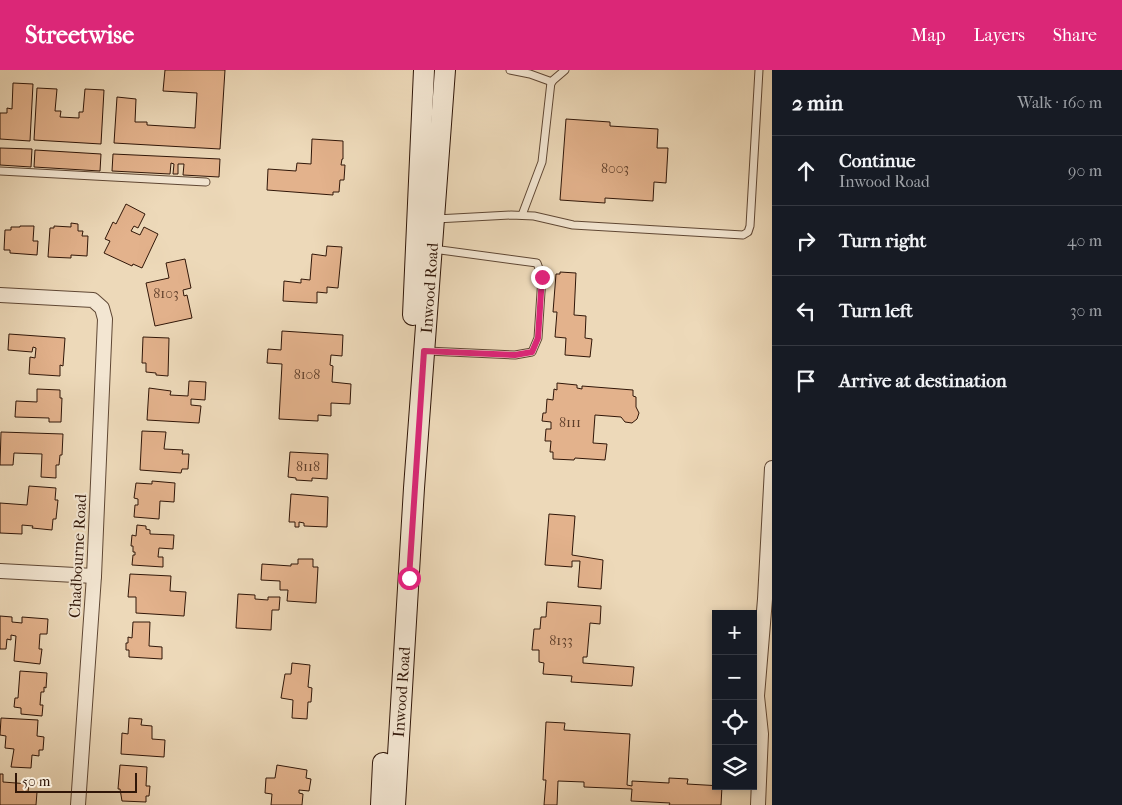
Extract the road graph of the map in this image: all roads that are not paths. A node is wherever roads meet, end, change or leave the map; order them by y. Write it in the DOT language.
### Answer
graph roads {
  1 [pos="424,70"];
  2 [pos="445,70"];
  3 [pos="510,70"];
  4 [pos="565,70"];
  5 [pos="759,70"];
  6 [pos="552,82"];
  7 [pos="0,171"];
  8 [pos="206,182"];
  9 [pos="522,215"];
  10 [pos="426,218"];
  11 [pos="432,249"];
  12 [pos="0,294"];
  13 [pos="424,351"];
  14 [pos="772,468"];
  15 [pos="0,571"];
  16 [pos="94,576"];
  17 [pos="768,599"];
  18 [pos="78,805"];
  19 [pos="381,805"];
  20 [pos="395,805"];
  21 [pos="758,805"];
  1 -- 10 [label="main road, Inwood Road"];
  2 -- 10 [label="main road, Inwood Road"];
  3 -- 6 [label="lane"];
  4 -- 6 [label="lane"];
  5 -- 9 [label="lane"];
  6 -- 9 [label="lane"];
  7 -- 8 [label="lane"];
  9 -- 10 [label="lane"];
  10 -- 11 [label="main road, Inwood Road"];
  10 -- 19 [label="main road, Inwood Road"];
  11 -- 13 [label="main road, Inwood Road"];
  11 -- 13 [label="lane"];
  12 -- 16 [label="street, Chadbourne Road"];
  13 -- 20 [label="main road, Inwood Road"];
  14 -- 17 [label="street"];
  15 -- 16 [label="street"];
  16 -- 18 [label="street, Chadbourne Road"];
  17 -- 21 [label="street"];
}
